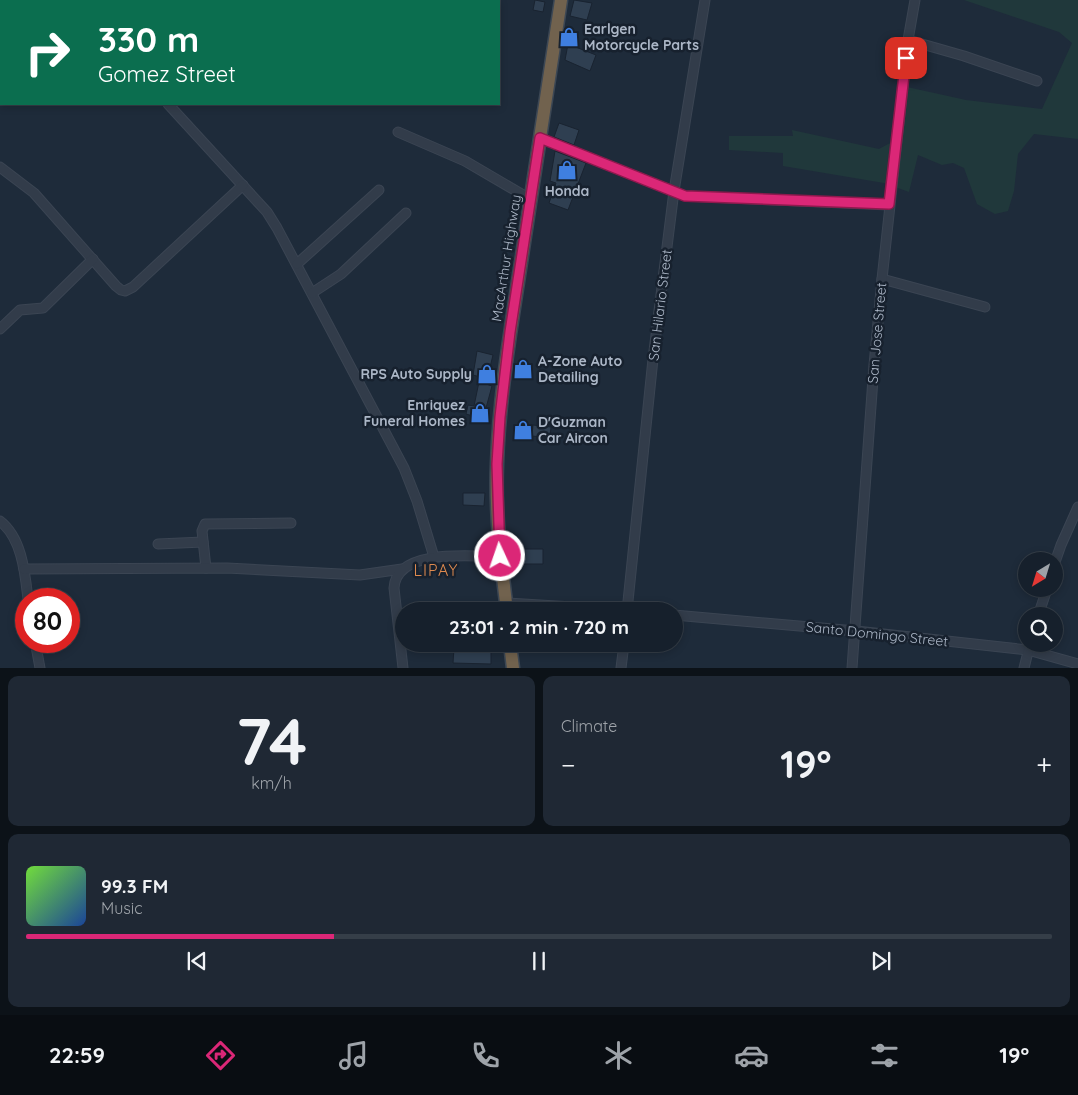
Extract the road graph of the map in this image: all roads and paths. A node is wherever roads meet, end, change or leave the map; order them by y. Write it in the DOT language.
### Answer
graph roads {
  1 [pos="561,0"];
  2 [pos="705,0"];
  3 [pos="915,0"];
  4 [pos="908,40"];
  5 [pos="1037,81"];
  6 [pos="169,105"];
  7 [pos="398,132"];
  8 [pos="540,138"];
  9 [pos="0,167"];
  10 [pos="243,185"];
  11 [pos="379,190"];
  12 [pos="674,191"];
  13 [pos="530,199"];
  14 [pos="889,204"];
  15 [pos="406,213"];
  16 [pos="93,259"];
  17 [pos="297,264"];
  18 [pos="882,279"];
  19 [pos="312,293"];
  20 [pos="985,308"];
  21 [pos="0,329"];
  22 [pos="1078,507"];
  23 [pos="0,521"];
  24 [pos="291,523"];
  25 [pos="203,542"];
  26 [pos="158,544"];
  27 [pos="1060,552"];
  28 [pos="500,556"];
  29 [pos="434,557"];
  30 [pos="206,568"];
  31 [pos="24,569"];
  32 [pos="402,569"];
  33 [pos="27,588"];
  34 [pos="505,602"];
  35 [pos="632,602"];
  36 [pos="683,615"];
  37 [pos="856,631"];
  38 [pos="1018,646"];
  39 [pos="511,652"];
  40 [pos="623,652"];
  41 [pos="1028,652"];
  42 [pos="1043,652"];
  43 [pos="37,653"];
  44 [pos="1078,664"];
  45 [pos="40,668"];
  46 [pos="403,668"];
  47 [pos="513,668"];
  48 [pos="621,668"];
  49 [pos="852,668"];
  50 [pos="1024,668"];
  1 -- 8 [label="highway, MacArthur Highway"];
  2 -- 12 [label="street, San Hilario Street"];
  3 -- 4 [label="street, San Jose Street"];
  4 -- 5 [label="street"];
  4 -- 14 [label="street, San Jose Street"];
  6 -- 10 [label="street"];
  7 -- 13 [label="street"];
  8 -- 12 [label="street"];
  8 -- 13 [label="highway, MacArthur Highway"];
  9 -- 16 [label="street"];
  10 -- 16 [label="street"];
  10 -- 17 [label="street"];
  11 -- 17 [label="street"];
  12 -- 14 [label="street"];
  12 -- 35 [label="street, San Hilario Street"];
  13 -- 28 [label="highway, MacArthur Highway"];
  14 -- 18 [label="street, San Jose Street"];
  15 -- 19 [label="street"];
  16 -- 21 [label="street"];
  17 -- 19 [label="street"];
  18 -- 20 [label="street"];
  18 -- 37 [label="street, San Jose Street"];
  19 -- 29 [label="street"];
  22 -- 27 [label="street"];
  23 -- 31 [label="street"];
  24 -- 25 [label="street"];
  25 -- 26 [label="street"];
  25 -- 30 [label="street"];
  28 -- 29 [label="street"];
  28 -- 34 [label="highway, MacArthur Highway"];
  29 -- 32 [label="street"];
  30 -- 31 [label="street"];
  30 -- 32 [label="street"];
  31 -- 33 [label="street"];
  32 -- 46 [label="street"];
  36 -- 37 [label="street, Santo Domingo Street"];
  37 -- 38 [label="street, Santo Domingo Street"];
  37 -- 49 [label="street, San Jose Street"];
  39 -- 47 [label="highway"];
  40 -- 48 [label="street"];
  41 -- 50 [label="street"];
  42 -- 44 [label="street, Santo Domingo Street"];
  43 -- 45 [label="street"];
}
